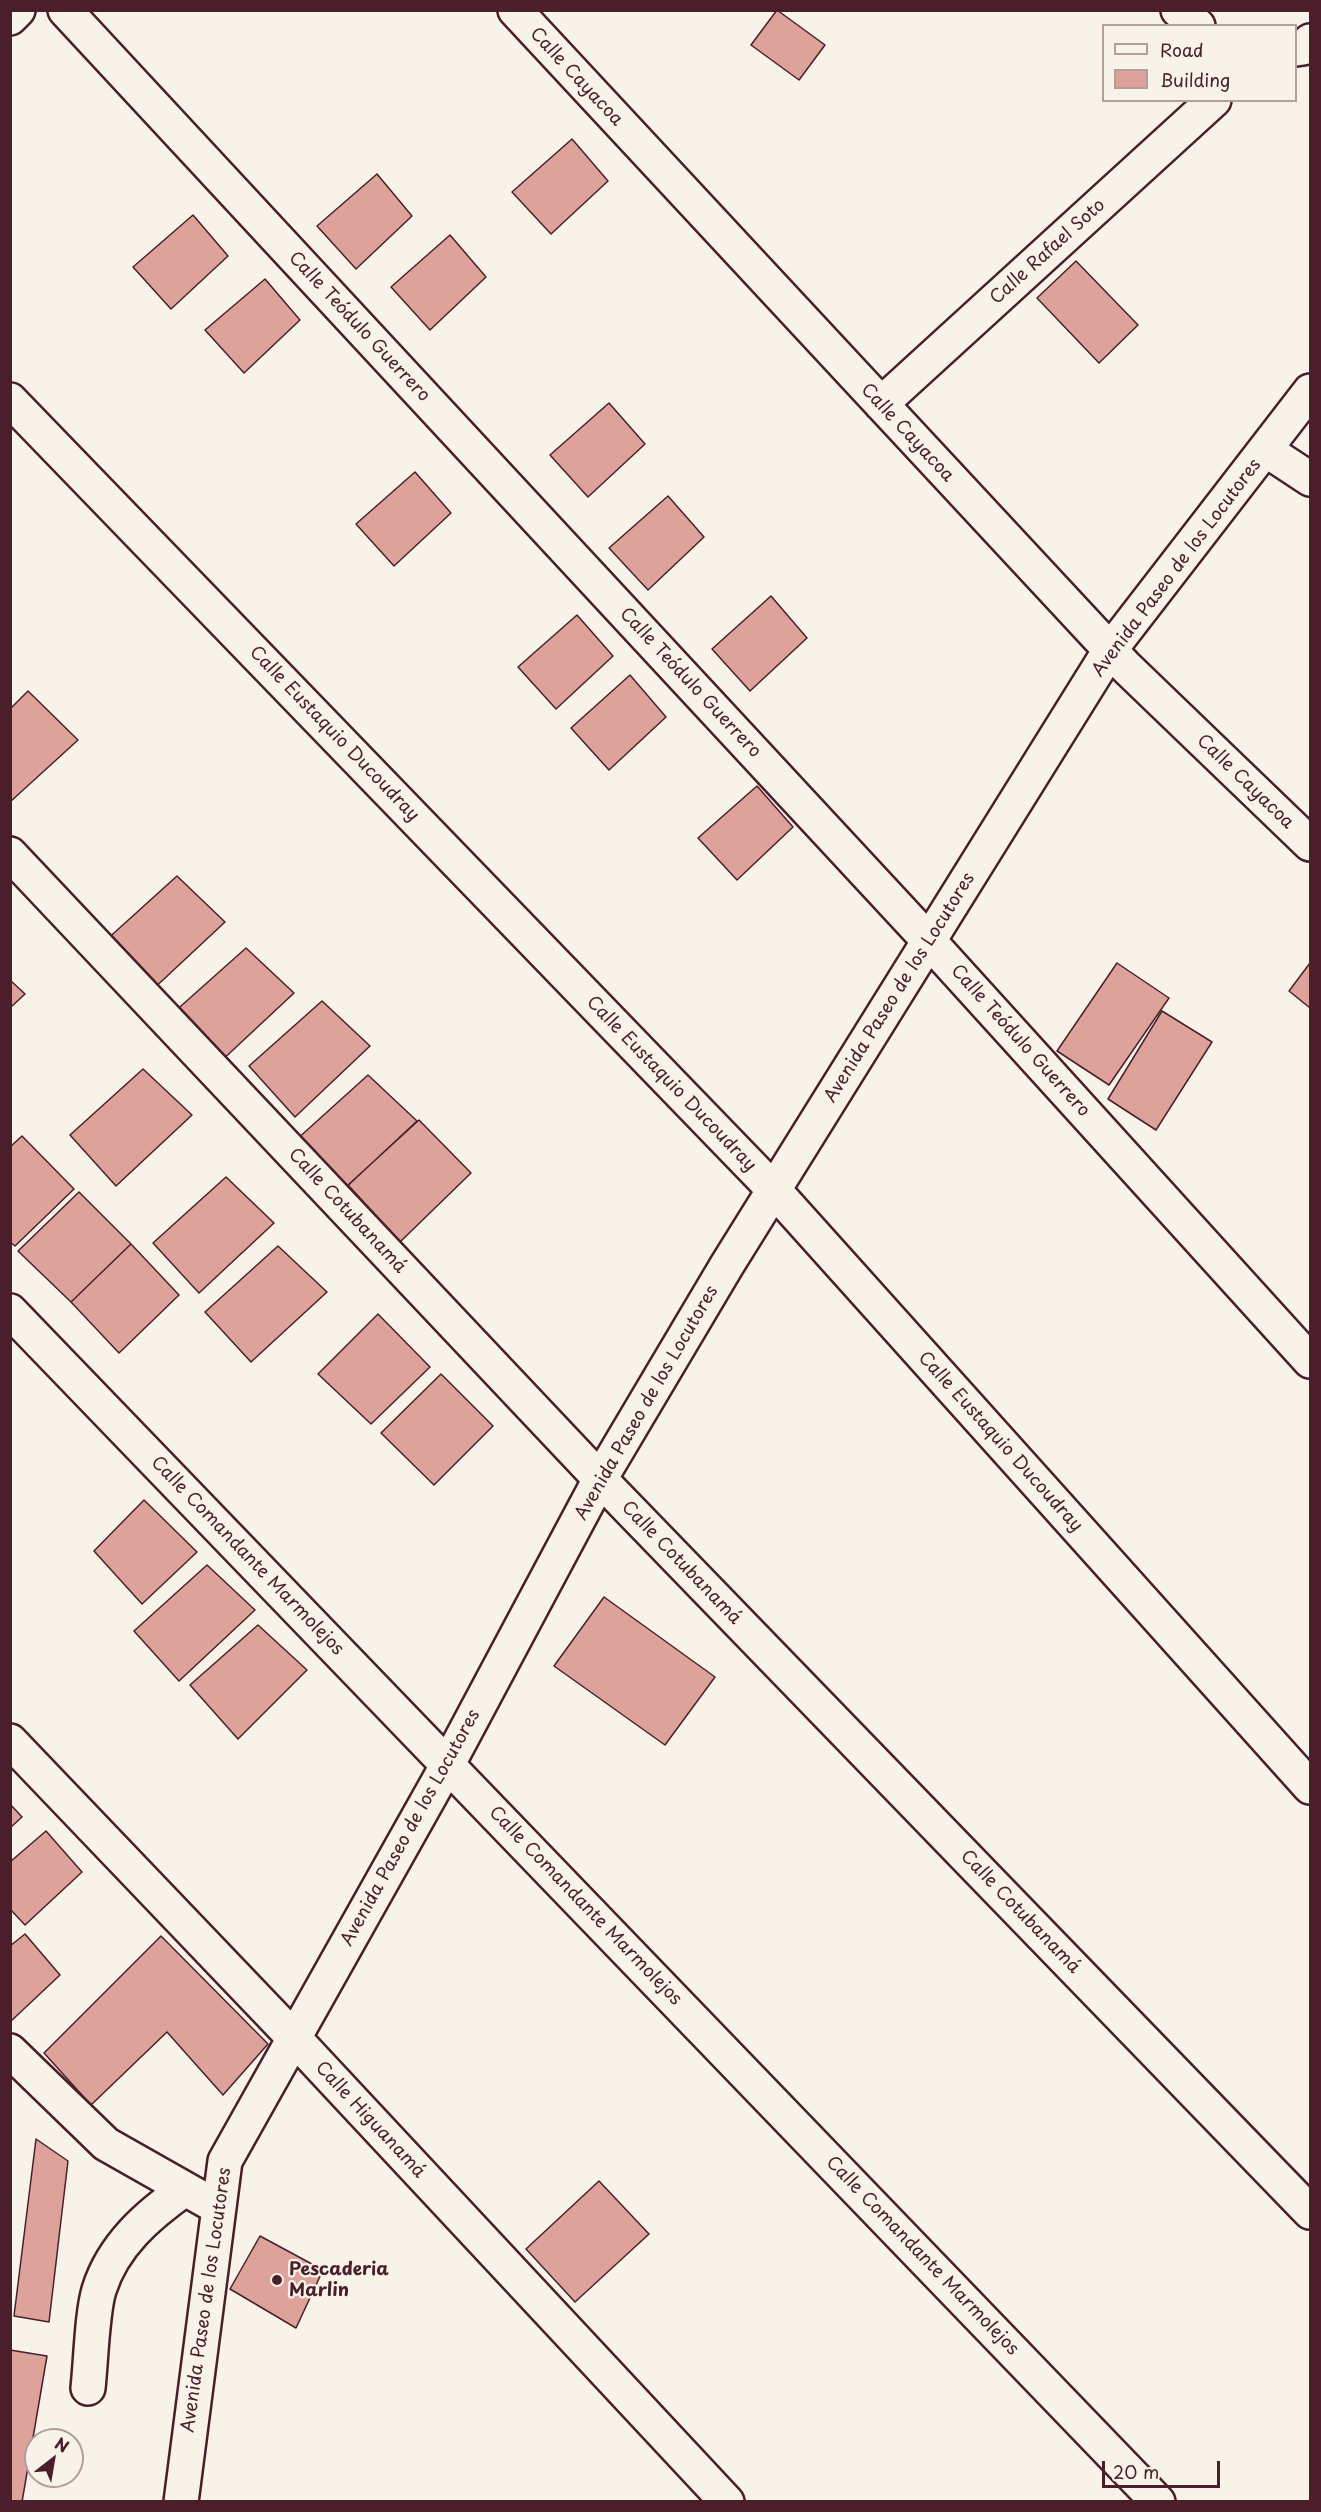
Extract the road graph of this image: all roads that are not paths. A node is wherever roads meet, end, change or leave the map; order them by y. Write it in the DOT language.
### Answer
graph roads {
  1 [pos="18,10"];
  2 [pos="65,10"];
  3 [pos="514,10"];
  4 [pos="1178,10"];
  5 [pos="10,18"];
  6 [pos="1196,24"];
  7 [pos="1311,41"];
  8 [pos="1297,50"];
  9 [pos="1212,102"];
  10 [pos="1311,391"];
  11 [pos="10,400"];
  12 [pos="881,404"];
  13 [pos="1266,450"];
  14 [pos="1311,479"];
  15 [pos="1110,650"];
  16 [pos="1311,844"];
  17 [pos="10,854"];
  18 [pos="929,941"];
  19 [pos="774,1190"];
  20 [pos="10,1311"];
  21 [pos="1311,1361"];
  22 [pos="600,1479"];
  23 [pos="10,1741"];
  24 [pos="448,1764"];
  25 [pos="1311,1787"];
  26 [pos="294,2038"];
  27 [pos="10,2050"];
  28 [pos="185,2189"];
  29 [pos="219,2208"];
  30 [pos="1311,2212"];
  31 [pos="88,2388"];
  32 [pos="181,2502"];
  33 [pos="727,2502"];
  34 [pos="1158,2502"];
  1 -- 5 [label="street"];
  2 -- 18 [label="street, Calle Teódulo Guerrero"];
  3 -- 12 [label="street, Calle Cayacoa"];
  4 -- 6 [label="street"];
  7 -- 8 [label="street"];
  9 -- 12 [label="street, Calle Rafael Soto"];
  10 -- 13 [label="street, Avenida Paseo de los Locutores"];
  11 -- 19 [label="street, Calle Eustaquio Ducoudray"];
  12 -- 15 [label="street, Calle Cayacoa"];
  13 -- 14 [label="street"];
  13 -- 15 [label="street, Avenida Paseo de los Locutores"];
  15 -- 16 [label="street, Calle Cayacoa"];
  15 -- 18 [label="street, Avenida Paseo de los Locutores"];
  17 -- 22 [label="street, Calle Cotubanamá"];
  18 -- 19 [label="street, Avenida Paseo de los Locutores"];
  18 -- 21 [label="street, Calle Teódulo Guerrero"];
  19 -- 22 [label="street, Avenida Paseo de los Locutores"];
  19 -- 25 [label="street, Calle Eustaquio Ducoudray"];
  20 -- 24 [label="street, Calle Comandante Marmolejos"];
  22 -- 24 [label="street, Avenida Paseo de los Locutores"];
  22 -- 30 [label="street, Calle Cotubanamá"];
  23 -- 26 [label="street, Calle Higuanamá"];
  24 -- 26 [label="street, Avenida Paseo de los Locutores"];
  24 -- 34 [label="street, Calle Comandante Marmolejos"];
  26 -- 29 [label="street, Avenida Paseo de los Locutores"];
  26 -- 33 [label="street, Calle Higuanamá"];
  27 -- 28 [label="street"];
  28 -- 29 [label="street"];
  28 -- 31 [label="street"];
  29 -- 32 [label="street, Avenida Paseo de los Locutores"];
}
